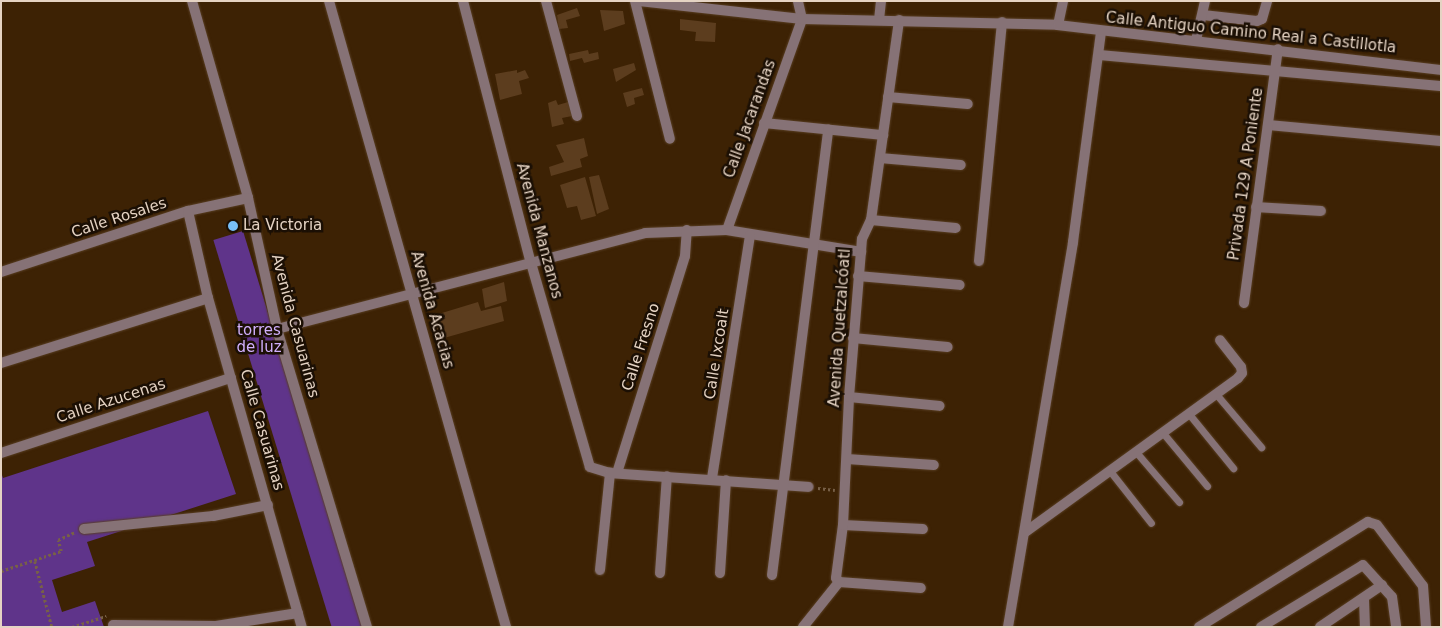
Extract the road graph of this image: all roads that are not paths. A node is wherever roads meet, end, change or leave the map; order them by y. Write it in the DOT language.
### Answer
graph roads {
  1 [pos="192,1"];
  2 [pos="329,1"];
  3 [pos="463,1"];
  4 [pos="546,1"];
  5 [pos="637,1"];
  6 [pos="798,1"];
  7 [pos="881,1"];
  8 [pos="1062,1"];
  9 [pos="1205,1"];
  10 [pos="1267,1"];
  11 [pos="1203,15"];
  12 [pos="802,19"];
  13 [pos="879,20"];
  14 [pos="899,20"];
  15 [pos="1002,22"];
  16 [pos="1058,25"];
  17 [pos="1101,31"];
  18 [pos="1196,40"];
  19 [pos="1278,49"];
  20 [pos="1099,55"];
  21 [pos="1441,70"];
  22 [pos="1275,73"];
  23 [pos="1441,86"];
  24 [pos="888,97"];
  25 [pos="968,104"];
  26 [pos="576,116"];
  27 [pos="764,123"];
  28 [pos="1268,125"];
  29 [pos="828,130"];
  30 [pos="883,136"];
  31 [pos="670,139"];
  32 [pos="1441,141"];
  33 [pos="880,158"];
  34 [pos="961,165"];
  35 [pos="248,198"];
  36 [pos="1256,207"];
  37 [pos="188,211"];
  38 [pos="1321,211"];
  39 [pos="872,220"];
  40 [pos="956,228"];
  41 [pos="687,230"];
  42 [pos="727,230"];
  43 [pos="750,235"];
  44 [pos="812,244"];
  45 [pos="861,252"];
  46 [pos="531,262"];
  47 [pos="979,262"];
  48 [pos="1,272"];
  49 [pos="858,276"];
  50 [pos="960,285"];
  51 [pos="412,295"];
  52 [pos="208,298"];
  53 [pos="1244,303"];
  54 [pos="277,329"];
  55 [pos="854,338"];
  56 [pos="1220,340"];
  57 [pos="948,347"];
  58 [pos="1,363"];
  59 [pos="231,378"];
  60 [pos="1216,394"];
  61 [pos="849,397"];
  62 [pos="940,406"];
  63 [pos="1189,414"];
  64 [pos="1163,433"];
  65 [pos="1261,447"];
  66 [pos="1136,452"];
  67 [pos="1,453"];
  68 [pos="847,459"];
  69 [pos="934,465"];
  70 [pos="1233,468"];
  71 [pos="1110,471"];
  72 [pos="613,473"];
  73 [pos="667,476"];
  74 [pos="712,478"];
  75 [pos="726,480"];
  76 [pos="783,484"];
  77 [pos="1206,486"];
  78 [pos="809,487"];
  79 [pos="1178,502"];
  80 [pos="268,505"];
  81 [pos="1151,523"];
  82 [pos="843,525"];
  83 [pos="84,529"];
  84 [pos="923,529"];
  85 [pos="1024,533"];
  86 [pos="600,570"];
  87 [pos="660,573"];
  88 [pos="720,573"];
  89 [pos="772,575"];
  90 [pos="840,582"];
  91 [pos="1382,584"];
  92 [pos="921,588"];
  93 [pos="1364,599"];
  94 [pos="298,613"];
  95 [pos="113,625"];
  96 [pos="302,627"];
  97 [pos="367,627"];
  98 [pos="506,627"];
  99 [pos="803,627"];
  100 [pos="1008,627"];
  101 [pos="1199,627"];
  102 [pos="1261,627"];
  103 [pos="1320,627"];
  104 [pos="1365,627"];
  105 [pos="1396,627"];
  106 [pos="1426,627"];
  1 -- 35 [label="street, Avenida Casuarinas"];
  2 -- 51 [label="street, Avenida Acacias"];
  3 -- 46 [label="street, Avenida Manzanos"];
  4 -- 26 [label="street"];
  5 -- 12 [label="street, Calle Antiguo Camino Real a Castillotla"];
  5 -- 31 [label="street"];
  6 -- 12 [label="street"];
  7 -- 13 [label="street"];
  8 -- 16 [label="street"];
  9 -- 11 [label="street"];
  10 -- 11 [label="street"];
  11 -- 18 [label="street"];
  12 -- 13 [label="street, Calle Antiguo Camino Real a Castillotla"];
  12 -- 27 [label="street, Calle Jacarandas"];
  13 -- 14 [label="street, Calle Antiguo Camino Real a Castillotla"];
  14 -- 15 [label="street, Calle Antiguo Camino Real a Castillotla"];
  14 -- 24 [label="street, Avenida Quetzalcóatl"];
  15 -- 16 [label="street, Calle Antiguo Camino Real a Castillotla"];
  15 -- 47 [label="street"];
  16 -- 17 [label="street, Calle Antiguo Camino Real a Castillotla"];
  17 -- 18 [label="street, Calle Antiguo Camino Real a Castillotla"];
  17 -- 20 [label="street"];
  18 -- 19 [label="street, Calle Antiguo Camino Real a Castillotla"];
  19 -- 21 [label="street, Calle Antiguo Camino Real a Castillotla"];
  19 -- 22 [label="street, Privada 129 A Poniente"];
  20 -- 22 [label="street"];
  20 -- 85 [label="street"];
  22 -- 23 [label="street"];
  22 -- 28 [label="street, Privada 129 A Poniente"];
  24 -- 25 [label="street"];
  24 -- 30 [label="street, Avenida Quetzalcóatl"];
  27 -- 29 [label="street"];
  27 -- 42 [label="street, Calle Jacarandas"];
  28 -- 32 [label="street"];
  28 -- 36 [label="street, Privada 129 A Poniente"];
  29 -- 30 [label="street"];
  29 -- 44 [label="street"];
  30 -- 33 [label="street, Avenida Quetzalcóatl"];
  33 -- 34 [label="street"];
  33 -- 39 [label="street, Avenida Quetzalcóatl"];
  35 -- 37 [label="street, Calle Rosales"];
  35 -- 54 [label="street, Avenida Casuarinas"];
  36 -- 38 [label="street"];
  36 -- 53 [label="street, Privada 129 A Poniente"];
  37 -- 48 [label="street, Calle Rosales"];
  37 -- 52 [label="street, Calle Casuarinas"];
  39 -- 40 [label="street"];
  39 -- 45 [label="street, Avenida Quetzalcóatl"];
  41 -- 42 [label="street"];
  41 -- 46 [label="street"];
  41 -- 72 [label="street, Calle Fresno"];
  42 -- 43 [label="street"];
  43 -- 44 [label="street"];
  43 -- 74 [label="street, Calle Ixcoalt"];
  44 -- 45 [label="street"];
  44 -- 76 [label="street"];
  45 -- 49 [label="street, Avenida Quetzalcóatl"];
  46 -- 51 [label="street"];
  46 -- 72 [label="street, Avenida Manzanos"];
  49 -- 50 [label="street"];
  49 -- 55 [label="street, Avenida Quetzalcóatl"];
  51 -- 54 [label="street"];
  51 -- 98 [label="street, Avenida Acacias"];
  52 -- 58 [label="street"];
  52 -- 59 [label="street, Calle Casuarinas"];
  54 -- 97 [label="street, Avenida Casuarinas"];
  55 -- 57 [label="street"];
  55 -- 61 [label="street, Avenida Quetzalcóatl"];
  56 -- 60 [label="street"];
  59 -- 67 [label="street, Calle Azucenas"];
  59 -- 80 [label="street, Calle Casuarinas"];
  60 -- 63 [label="street"];
  60 -- 65 [label="lane"];
  61 -- 62 [label="street"];
  61 -- 68 [label="street, Avenida Quetzalcóatl"];
  63 -- 64 [label="street"];
  63 -- 70 [label="lane"];
  64 -- 66 [label="street"];
  64 -- 77 [label="lane"];
  66 -- 71 [label="street"];
  66 -- 79 [label="lane"];
  68 -- 69 [label="street"];
  68 -- 82 [label="street, Avenida Quetzalcóatl"];
  71 -- 81 [label="lane"];
  71 -- 85 [label="street"];
  72 -- 73 [label="street"];
  72 -- 86 [label="street, Calle Fresno"];
  73 -- 74 [label="street"];
  73 -- 87 [label="street"];
  74 -- 75 [label="street"];
  75 -- 76 [label="street"];
  75 -- 88 [label="street"];
  76 -- 78 [label="street"];
  76 -- 89 [label="street"];
  80 -- 83 [label="street"];
  80 -- 94 [label="street, Calle Casuarinas"];
  82 -- 84 [label="street"];
  82 -- 90 [label="street, Avenida Quetzalcóatl"];
  85 -- 100 [label="street"];
  90 -- 92 [label="street"];
  90 -- 99 [label="street"];
  91 -- 93 [label="street"];
  91 -- 102 [label="street"];
  91 -- 105 [label="street"];
  93 -- 103 [label="street"];
  93 -- 104 [label="street"];
  94 -- 95 [label="street"];
  94 -- 96 [label="street, Calle Casuarinas"];
  101 -- 106 [label="street"];
}
